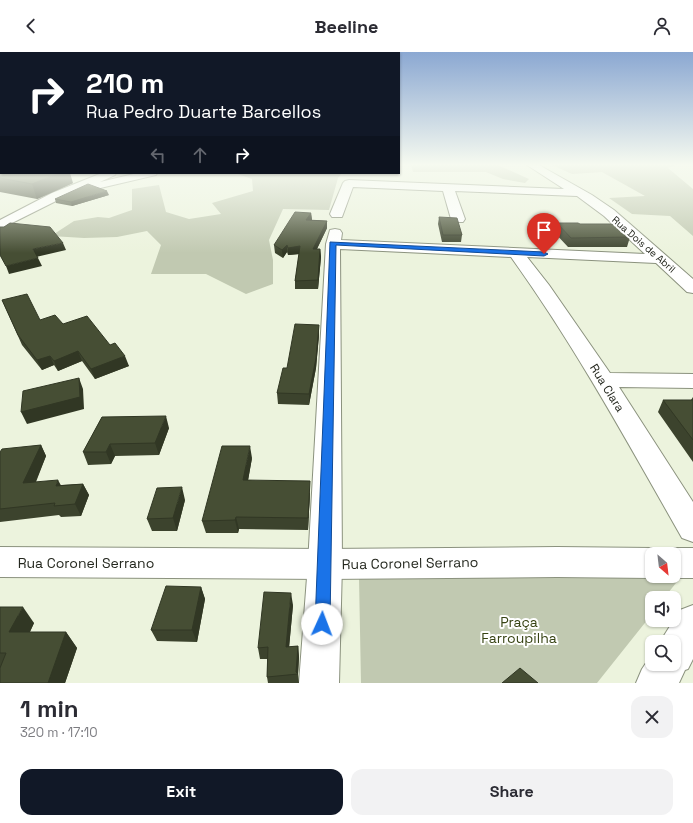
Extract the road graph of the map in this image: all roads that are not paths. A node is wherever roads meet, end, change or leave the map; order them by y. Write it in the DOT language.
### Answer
graph roads {
  1 [pos="60,194"];
  2 [pos="62,194"];
  3 [pos="345,194"];
  4 [pos="450,194"];
  5 [pos="582,194"];
  6 [pos="56,196"];
  7 [pos="458,219"];
  8 [pos="0,225"];
  9 [pos="335,230"];
  10 [pos="515,252"];
  11 [pos="662,260"];
  12 [pos="693,288"];
  13 [pos="602,380"];
  14 [pos="693,381"];
  15 [pos="693,529"];
  16 [pos="0,562"];
  17 [pos="645,563"];
  18 [pos="681,563"];
  19 [pos="693,563"];
  20 [pos="325,564"];
  21 [pos="693,623"];
  22 [pos="681,643"];
  23 [pos="664,671"];
  24 [pos="319,683"];
  25 [pos="656,683"];
  1 -- 6 [label="street"];
  2 -- 6 [label="street"];
  3 -- 9 [label="street"];
  4 -- 7 [label="street"];
  5 -- 11 [label="street, Rua Dois de Abril"];
  6 -- 8 [label="street"];
  9 -- 10 [label="street"];
  9 -- 20 [label="street"];
  10 -- 11 [label="street"];
  10 -- 13 [label="street, Rua Clara"];
  11 -- 12 [label="street, Rua Dois de Abril"];
  13 -- 14 [label="street"];
  13 -- 15 [label="street, Rua Clara"];
  16 -- 20 [label="street, Rua Coronel Serrano"];
  17 -- 20 [label="street, Rua Coronel Serrano"];
  18 -- 19 [label="street"];
  20 -- 24 [label="street"];
  21 -- 22 [label="street"];
  23 -- 25 [label="street"];
}
